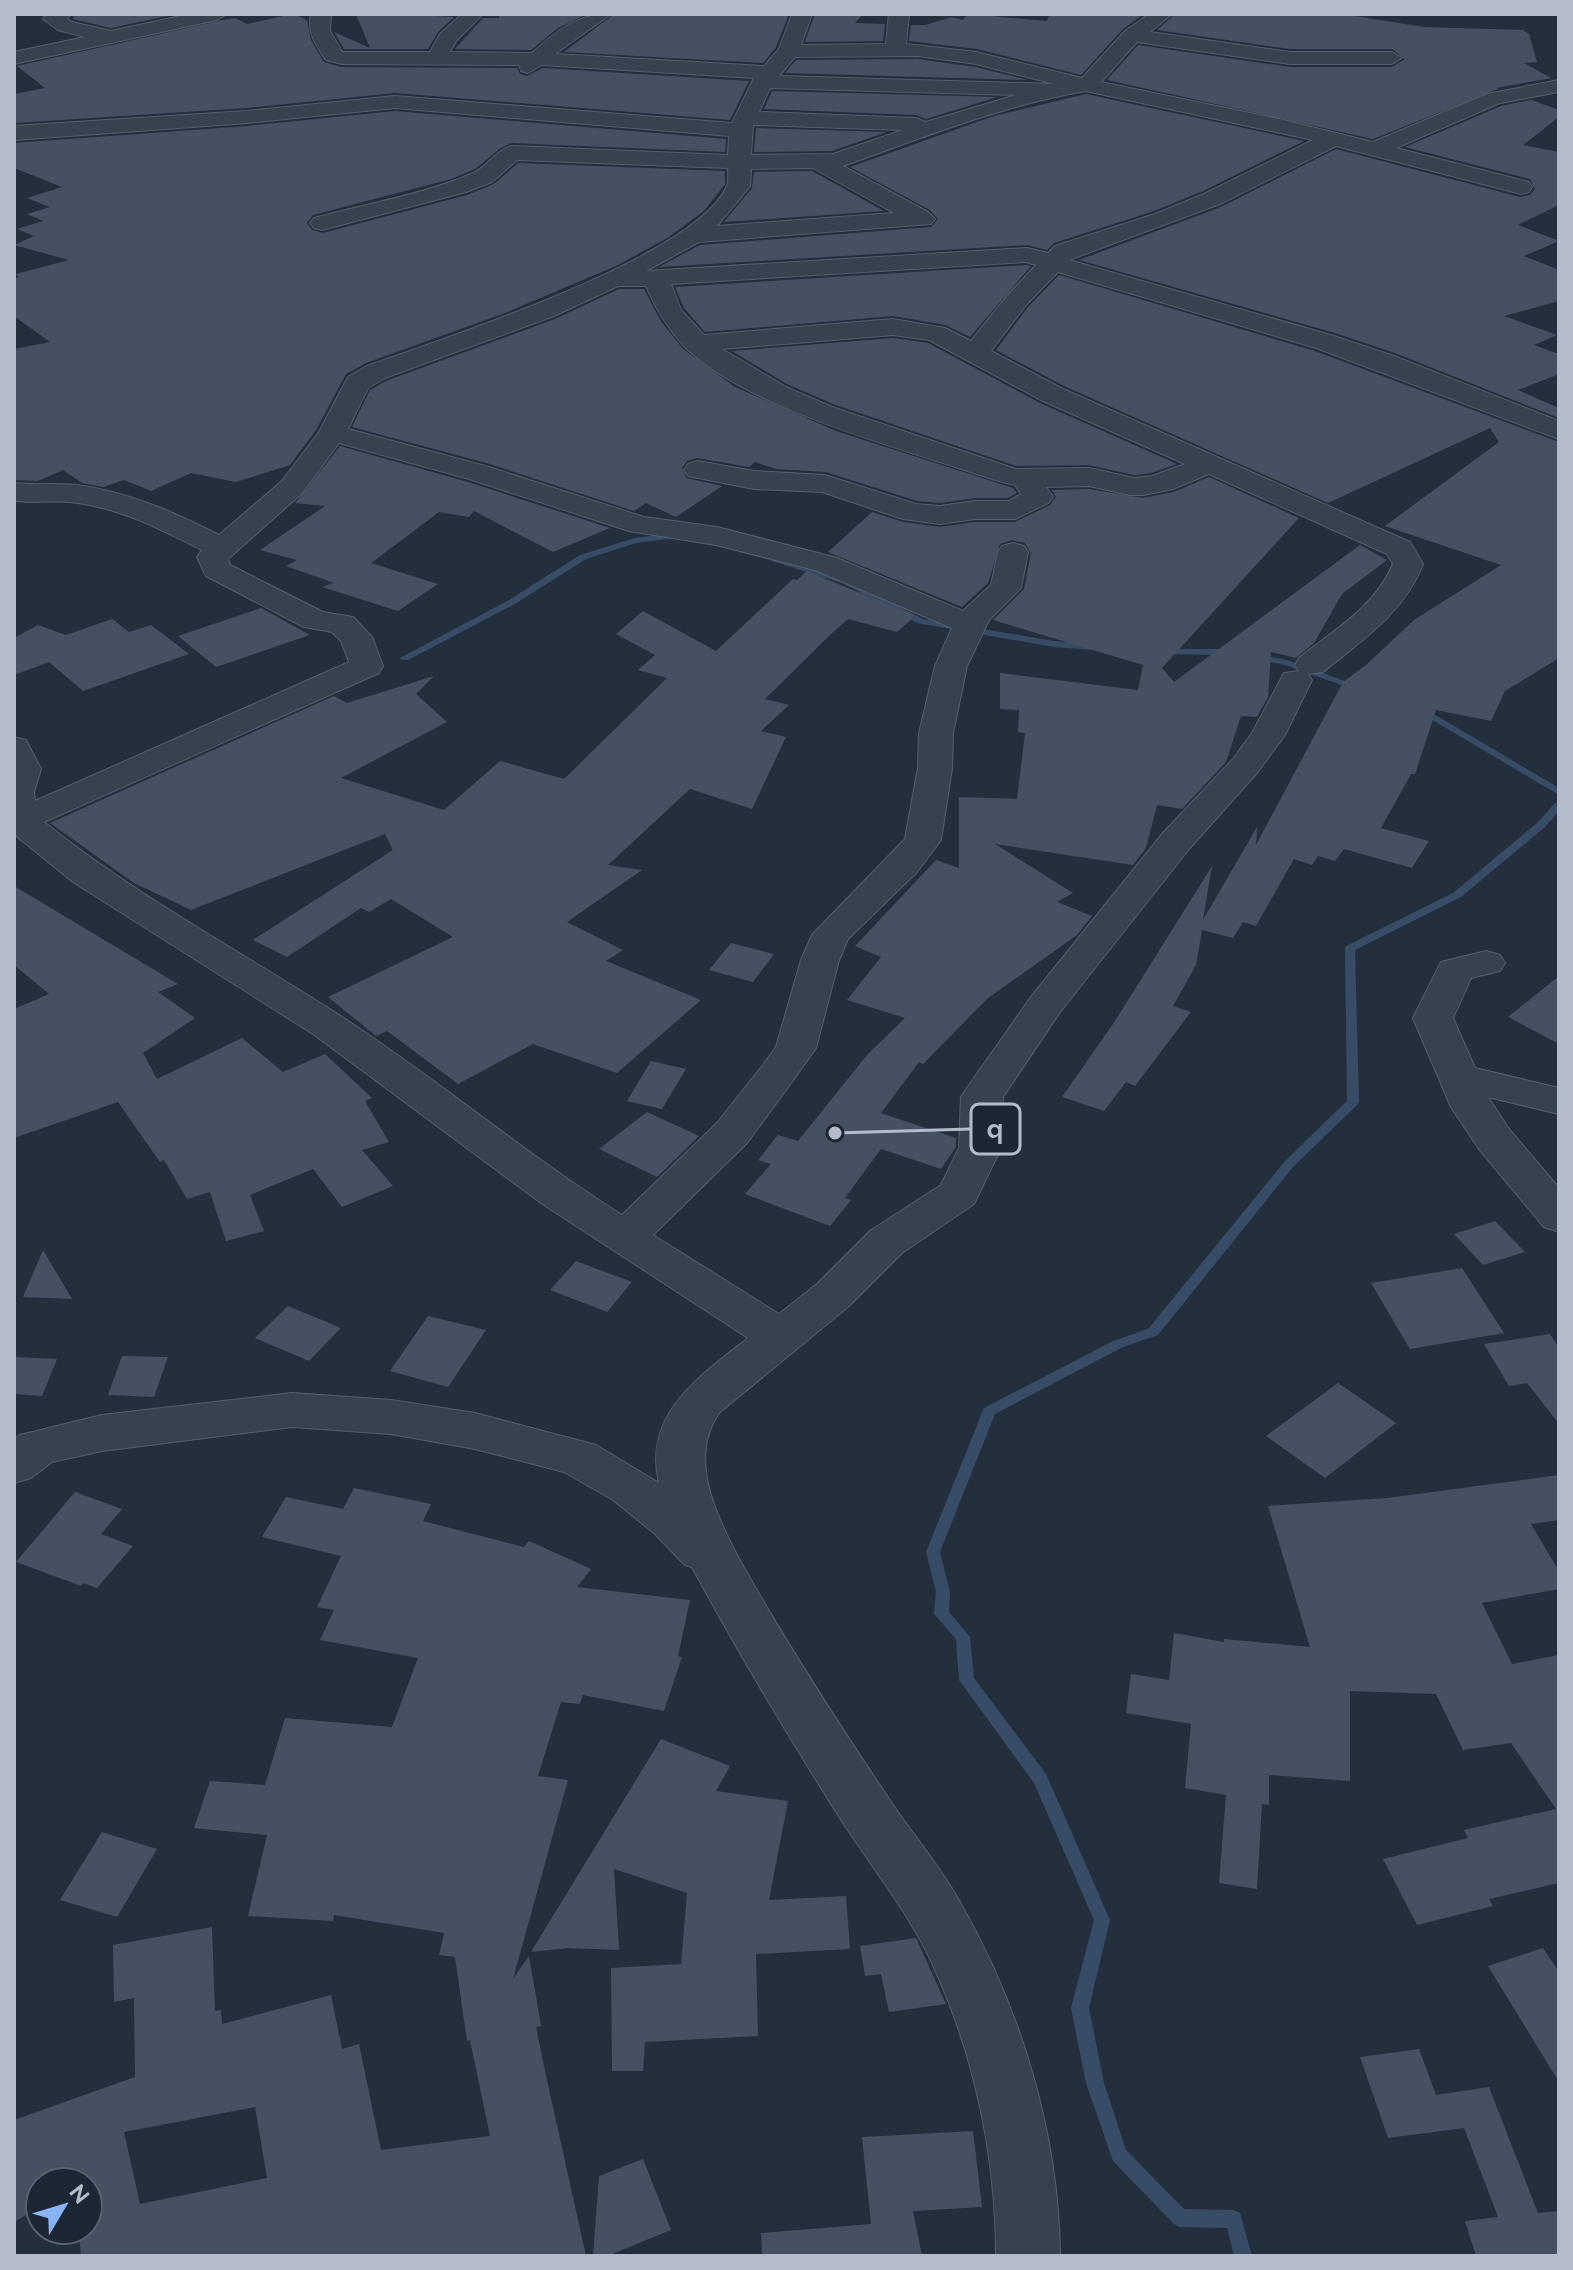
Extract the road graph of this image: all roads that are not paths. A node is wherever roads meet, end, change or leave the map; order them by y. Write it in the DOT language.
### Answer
graph roads {
  1 [pos="61,14"];
  2 [pos="217,14"];
  3 [pos="321,14"];
  4 [pos="473,14"];
  5 [pos="601,14"];
  6 [pos="802,14"];
  7 [pos="899,14"];
  8 [pos="1162,14"];
  9 [pos="1132,35"];
  10 [pos="112,37"];
  11 [pos="895,50"];
  12 [pos="789,51"];
  13 [pos="438,56"];
  14 [pos="14,58"];
  15 [pos="1392,58"];
  16 [pos="537,59"];
  17 [pos="766,77"];
  18 [pos="1087,85"];
  19 [pos="1559,86"];
  20 [pos="1056,90"];
  21 [pos="480,110"];
  22 [pos="743,124"];
  23 [pos="938,125"];
  24 [pos="14,133"];
  25 [pos="1333,139"];
  26 [pos="1374,150"];
  27 [pos="740,162"];
  28 [pos="819,162"];
  29 [pos="1521,187"];
  30 [pos="920,217"];
  31 [pos="322,223"];
  32 [pos="694,235"];
  33 [pos="1008,254"];
  34 [pos="1050,262"];
  35 [pos="656,279"];
  36 [pos="608,282"];
  37 [pos="696,343"];
  38 [pos="975,354"];
  39 [pos="1559,431"];
  40 [pos="332,433"];
  41 [pos="1209,464"];
  42 [pos="698,470"];
  43 [pos="1024,478"];
  44 [pos="14,492"];
  45 [pos="221,548"];
  46 [pos="1013,552"];
  47 [pos="968,629"];
  48 [pos="14,747"];
  49 [pos="16,821"];
  50 [pos="1486,963"];
  51 [pos="1459,1077"];
  52 [pos="1559,1101"];
  53 [pos="1559,1217"];
  54 [pos="624,1238"];
  55 [pos="780,1337"];
  56 [pos="14,1465"];
  57 [pos="710,1559"];
  58 [pos="1028,2256"];
  1 -- 10 [label="street"];
  2 -- 10 [label="street"];
  3 -- 13 [label="street"];
  4 -- 13 [label="street"];
  5 -- 16 [label="street"];
  6 -- 12 [label="street"];
  7 -- 11 [label="street"];
  8 -- 9 [label="street"];
  9 -- 15 [label="street"];
  9 -- 18 [label="street"];
  10 -- 14 [label="street"];
  11 -- 12 [label="street"];
  11 -- 18 [label="street"];
  12 -- 17 [label="street"];
  13 -- 16 [label="street"];
  16 -- 17 [label="street"];
  16 -- 21 [label="street"];
  17 -- 20 [label="street"];
  17 -- 22 [label="street"];
  18 -- 20 [label="street"];
  18 -- 25 [label="street"];
  19 -- 26 [label="street"];
  20 -- 23 [label="street"];
  21 -- 22 [label="street"];
  21 -- 24 [label="street"];
  22 -- 23 [label="street"];
  22 -- 27 [label="street"];
  23 -- 28 [label="street"];
  25 -- 26 [label="street"];
  25 -- 34 [label="street"];
  26 -- 29 [label="street"];
  27 -- 28 [label="street"];
  27 -- 31 [label="street"];
  27 -- 32 [label="street"];
  28 -- 30 [label="street"];
  30 -- 32 [label="street"];
  30 -- 33 [label="street"];
  32 -- 36 [label="street"];
  33 -- 34 [label="street"];
  33 -- 35 [label="street"];
  34 -- 38 [label="street"];
  34 -- 39 [label="street"];
  35 -- 36 [label="street"];
  35 -- 37 [label="street"];
  36 -- 40 [label="street"];
  37 -- 38 [label="street"];
  37 -- 43 [label="street"];
  38 -- 41 [label="street"];
  40 -- 45 [label="street"];
  40 -- 47 [label="street"];
  41 -- 43 [label="street"];
  41 -- 55 [label="street"];
  42 -- 43 [label="street"];
  44 -- 45 [label="street"];
  45 -- 49 [label="street"];
  46 -- 47 [label="street"];
  47 -- 54 [label="street"];
  48 -- 49 [label="street"];
  49 -- 54 [label="street"];
  50 -- 51 [label="street"];
  51 -- 52 [label="street"];
  51 -- 53 [label="street"];
  54 -- 55 [label="street"];
  55 -- 57 [label="street"];
  56 -- 57 [label="street"];
  57 -- 58 [label="street"];
}
